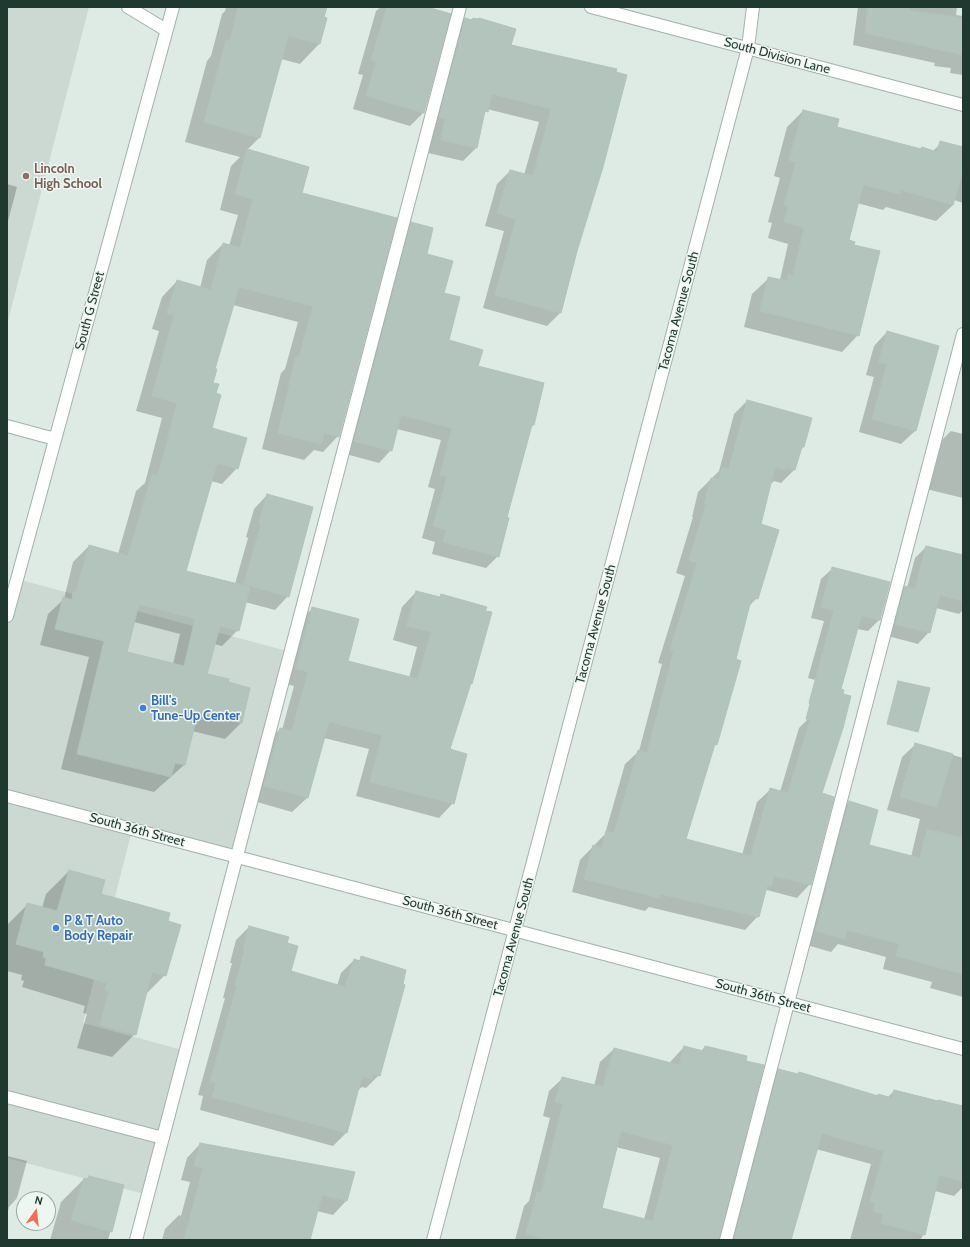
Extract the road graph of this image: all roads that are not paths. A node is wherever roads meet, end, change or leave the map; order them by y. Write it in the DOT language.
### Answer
graph roads {
  1 [pos="128,7"];
  2 [pos="172,7"];
  3 [pos="460,7"];
  4 [pos="591,7"];
  5 [pos="753,7"];
  6 [pos="166,30"];
  7 [pos="748,48"];
  8 [pos="963,105"];
  9 [pos="963,334"];
  10 [pos="7,426"];
  11 [pos="55,439"];
  12 [pos="7,616"];
  13 [pos="7,796"];
  14 [pos="237,857"];
  15 [pos="516,930"];
  16 [pos="788,1003"];
  17 [pos="963,1049"];
  18 [pos="7,1097"];
  19 [pos="163,1138"];
  20 [pos="136,1240"];
  21 [pos="433,1240"];
  22 [pos="726,1240"];
  1 -- 6 [label="street"];
  2 -- 6 [label="street, South G Street"];
  3 -- 14 [label="street"];
  4 -- 7 [label="street, South Division Lane"];
  5 -- 7 [label="street, Tacoma Avenue South"];
  6 -- 11 [label="street, South G Street"];
  7 -- 8 [label="street, South Division Lane"];
  7 -- 15 [label="street, Tacoma Avenue South"];
  9 -- 16 [label="street"];
  10 -- 11 [label="street"];
  11 -- 12 [label="street, South G Street"];
  13 -- 14 [label="street, South 36th Street"];
  14 -- 15 [label="street, South 36th Street"];
  14 -- 19 [label="street"];
  15 -- 16 [label="street, South 36th Street"];
  15 -- 21 [label="street, Tacoma Avenue South"];
  16 -- 17 [label="street, South 36th Street"];
  16 -- 22 [label="street"];
  18 -- 19 [label="street"];
  19 -- 20 [label="street"];
}
